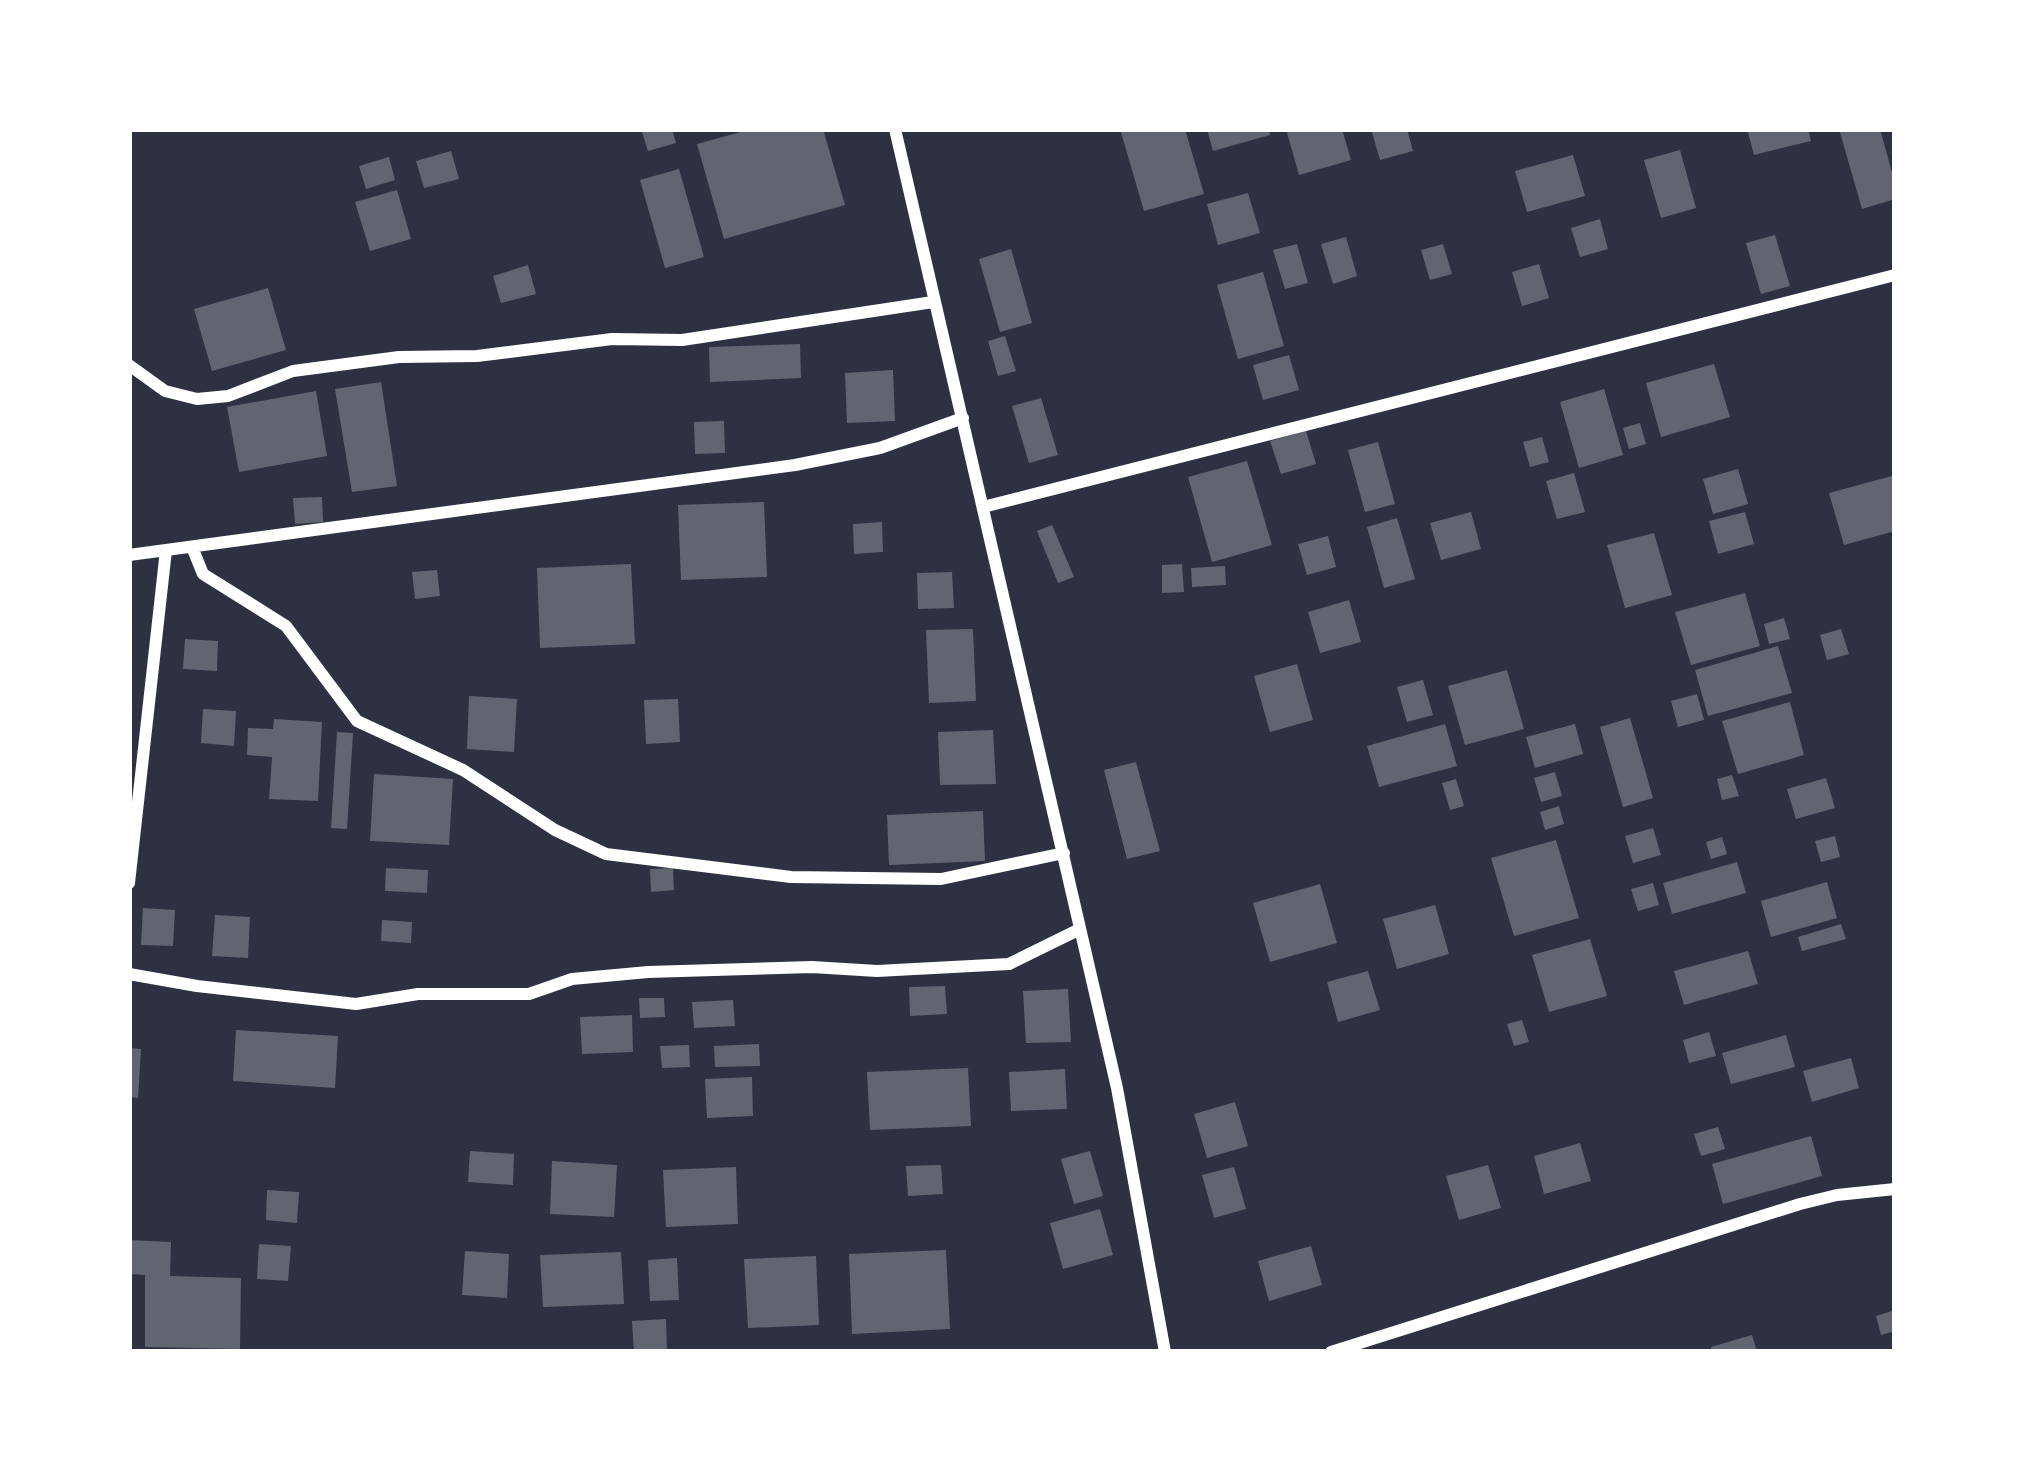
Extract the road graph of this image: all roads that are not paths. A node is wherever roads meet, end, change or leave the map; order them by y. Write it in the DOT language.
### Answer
graph roads {
  1 [pos="895,129"];
  2 [pos="1895,275"];
  3 [pos="933,302"];
  4 [pos="129,364"];
  5 [pos="963,418"];
  6 [pos="983,507"];
  7 [pos="192,547"];
  8 [pos="166,550"];
  9 [pos="129,555"];
  10 [pos="1064,854"];
  11 [pos="129,883"];
  12 [pos="1078,930"];
  13 [pos="129,974"];
  14 [pos="1895,1189"];
  15 [pos="1165,1352"];
  16 [pos="1331,1352"];
  1 -- 3 [label="street"];
  2 -- 6 [label="street"];
  3 -- 4 [label="street"];
  3 -- 5 [label="street"];
  5 -- 6 [label="street"];
  5 -- 7 [label="street"];
  6 -- 10 [label="street"];
  7 -- 8 [label="street"];
  7 -- 10 [label="street"];
  8 -- 9 [label="street"];
  8 -- 11 [label="street"];
  10 -- 12 [label="street"];
  12 -- 13 [label="street"];
  12 -- 15 [label="street"];
  14 -- 16 [label="street"];
}
